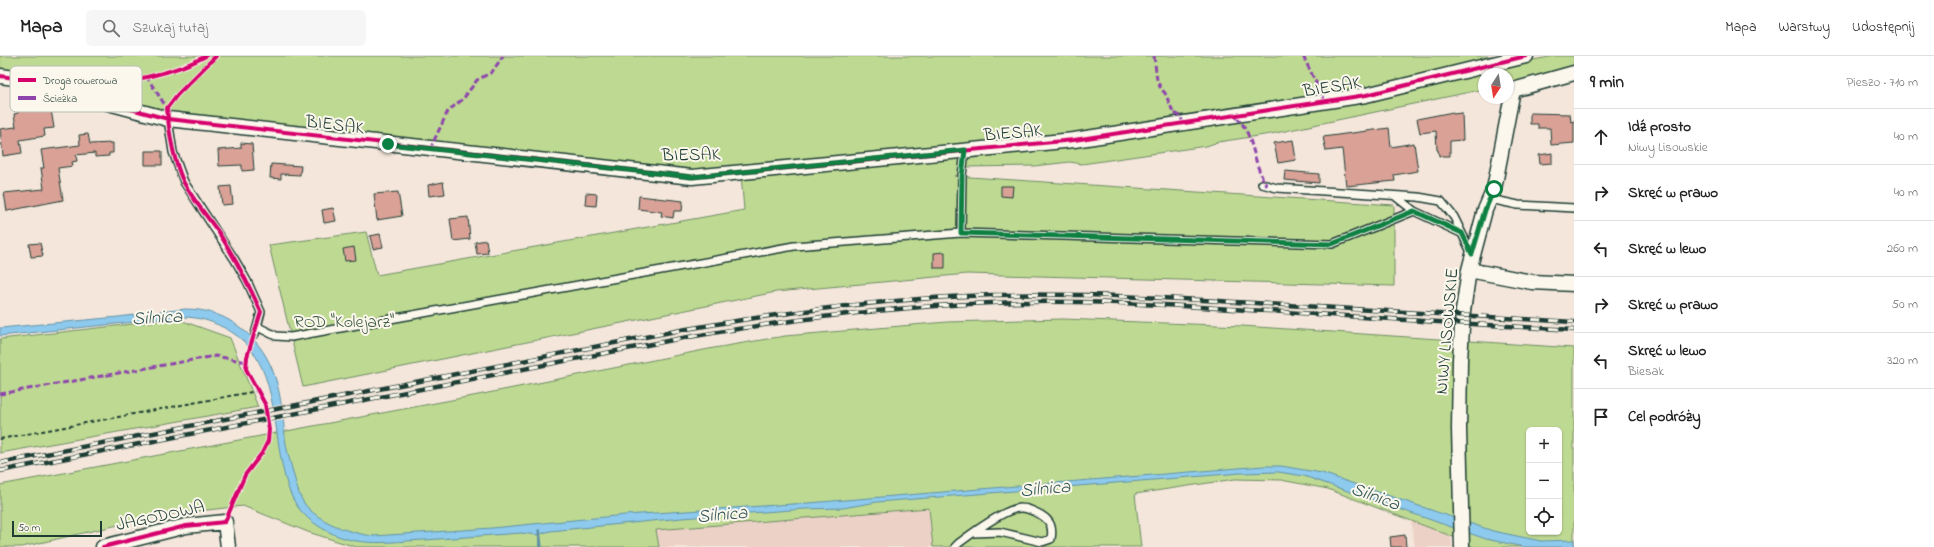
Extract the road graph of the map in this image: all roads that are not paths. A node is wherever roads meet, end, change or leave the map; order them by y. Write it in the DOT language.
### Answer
graph roads {
  1 [pos="1526,56"];
  2 [pos="1574,73"];
  3 [pos="0,76"];
  4 [pos="10,77"];
  5 [pos="142,112"];
  6 [pos="168,119"];
  7 [pos="965,150"];
  8 [pos="1262,184"];
  9 [pos="1395,196"];
  10 [pos="1490,199"];
  11 [pos="1574,208"];
  12 [pos="1414,211"];
  13 [pos="961,233"];
  14 [pos="1462,233"];
  15 [pos="1472,254"];
  16 [pos="1468,270"];
  17 [pos="1574,284"];
  18 [pos="258,327"];
  19 [pos="255,334"];
  20 [pos="973,533"];
  21 [pos="1462,541"];
  22 [pos="104,547"];
  23 [pos="228,547"];
  24 [pos="955,547"];
  1 -- 7 [label="street, BIESAK"];
  2 -- 10 [label="street, NIWY LISOWSKIE"];
  3 -- 4 [label="street, BIESAK"];
  5 -- 6 [label="street, BIESAK"];
  6 -- 7 [label="street, BIESAK"];
  6 -- 18 [label="lane"];
  7 -- 13 [label="lane"];
  8 -- 9 [label="lane"];
  9 -- 12 [label="lane"];
  9 -- 14 [label="lane"];
  10 -- 11 [label="lane"];
  10 -- 15 [label="street, NIWY LISOWSKIE"];
  12 -- 13 [label="lane"];
  12 -- 14 [label="lane"];
  13 -- 18 [label="lane"];
  14 -- 15 [label="lane"];
  15 -- 16 [label="street, NIWY LISOWSKIE"];
  16 -- 17 [label="street"];
  16 -- 21 [label="street, NIWY LISOWSKIE"];
  18 -- 19 [label="lane"];
  20 -- 20 [label="lane"];
  20 -- 24 [label="lane"];
  22 -- 23 [label="street, JAGODOWA"];
}
